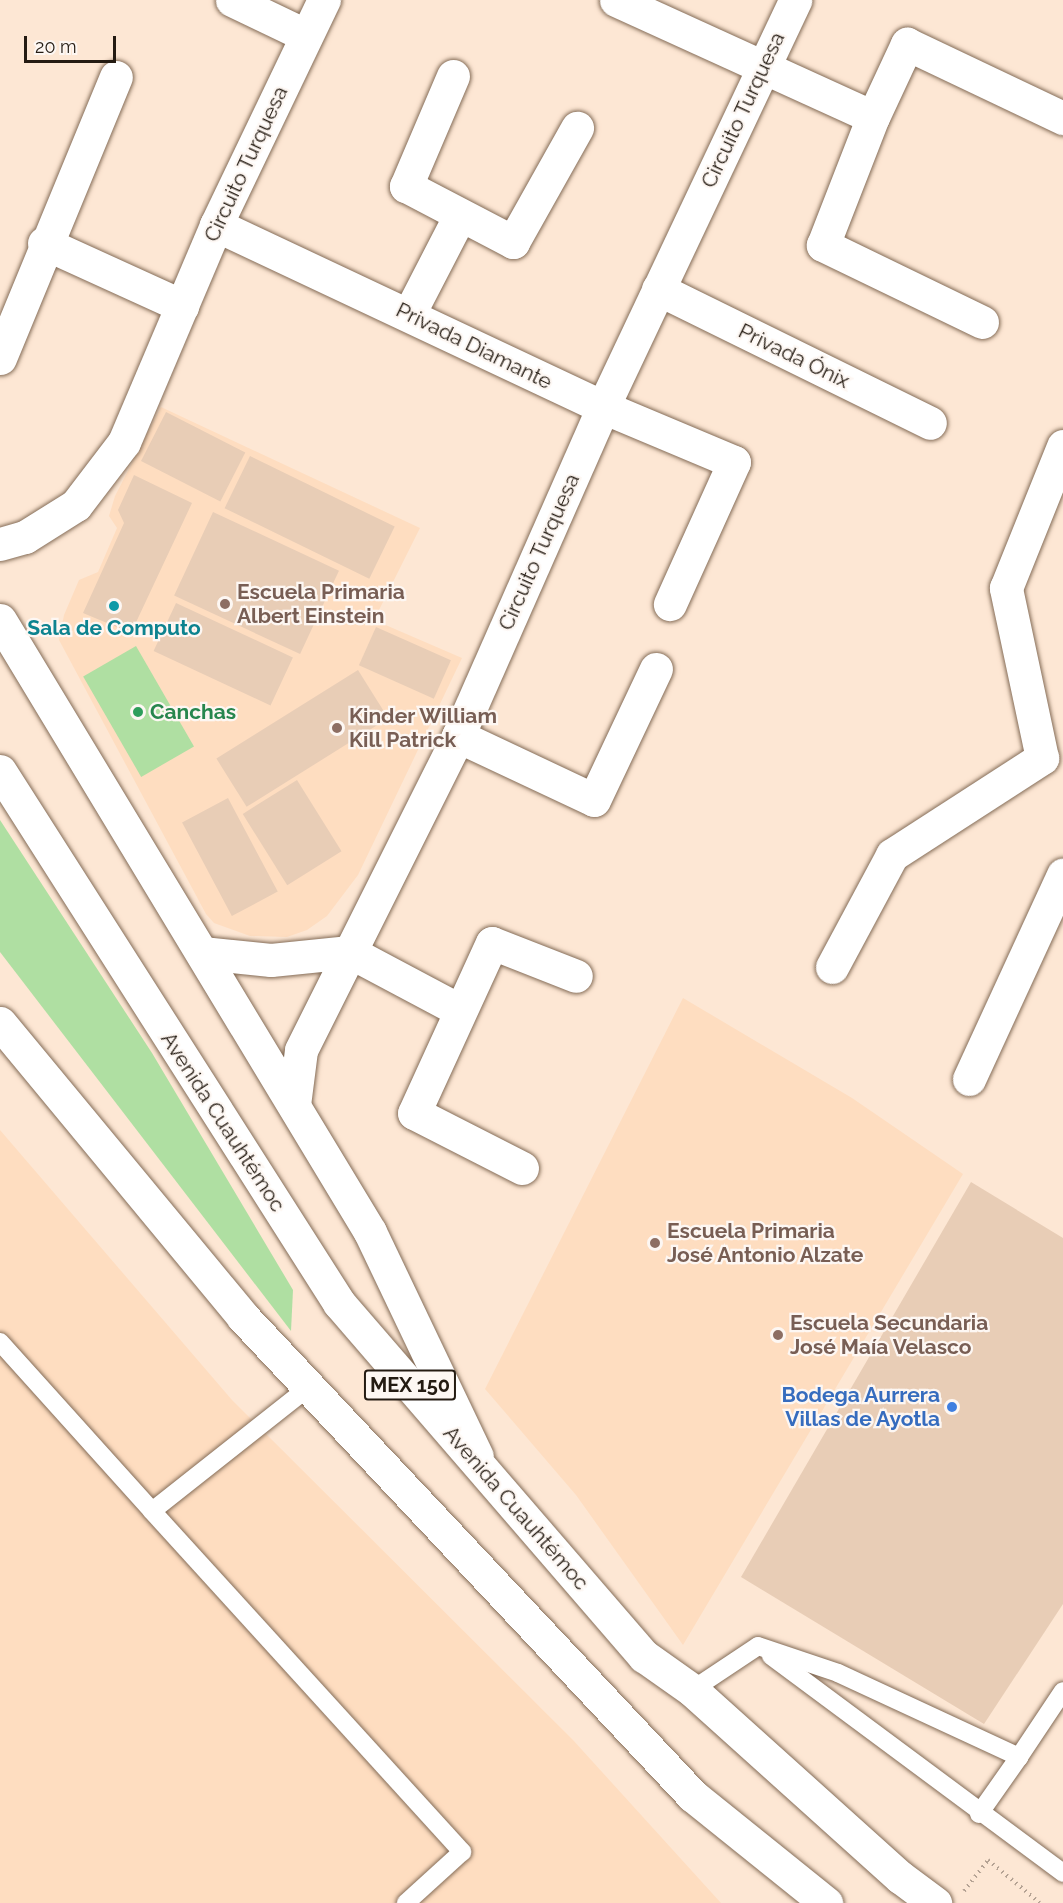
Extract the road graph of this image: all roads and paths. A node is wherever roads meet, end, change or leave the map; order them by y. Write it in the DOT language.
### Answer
graph roads {
  1 [pos="232,0"];
  2 [pos="324,0"];
  3 [pos="616,0"];
  4 [pos="795,0"];
  5 [pos="657,9"];
  6 [pos="305,35"];
  7 [pos="762,69"];
  8 [pos="453,76"];
  9 [pos="116,77"];
  10 [pos="873,117"];
  11 [pos="1063,118"];
  12 [pos="578,128"];
  13 [pos="459,217"];
  14 [pos="216,225"];
  15 [pos="44,243"];
  16 [pos="658,290"];
  17 [pos="182,306"];
  18 [pos="409,314"];
  19 [pos="982,322"];
  20 [pos="0,358"];
  21 [pos="603,408"];
  22 [pos="930,423"];
  23 [pos="1063,446"];
  24 [pos="0,544"];
  25 [pos="670,604"];
  26 [pos="0,620"];
  27 [pos="656,669"];
  28 [pos="458,736"];
  29 [pos="1052,764"];
  30 [pos="0,771"];
  31 [pos="1063,875"];
  32 [pos="350,952"];
  33 [pos="202,953"];
  34 [pos="832,967"];
  35 [pos="576,976"];
  36 [pos="459,1010"];
  37 [pos="0,1023"];
  38 [pos="969,1078"];
  39 [pos="294,1105"];
  40 [pos="522,1168"];
  41 [pos="0,1342"];
  42 [pos="309,1387"];
  43 [pos="483,1469"];
  44 [pos="152,1511"];
  45 [pos="758,1646"];
  46 [pos="692,1690"];
  47 [pos="1063,1691"];
  48 [pos="1019,1757"];
  49 [pos="979,1814"];
  50 [pos="1063,1873"];
  51 [pos="810,1898"];
  52 [pos="948,1899"];
  53 [pos="406,1903"];
  54 [pos="1040,1903"];
  1 -- 6 [label="street"];
  2 -- 6 [label="street, Circuito Turquesa"];
  3 -- 5 [label="street"];
  4 -- 7 [label="street, Circuito Turquesa"];
  5 -- 7 [label="street"];
  6 -- 14 [label="street, Circuito Turquesa"];
  7 -- 10 [label="street"];
  7 -- 16 [label="street, Circuito Turquesa"];
  8 -- 13 [label="street"];
  9 -- 15 [label="street"];
  10 -- 11 [label="street"];
  10 -- 19 [label="street"];
  12 -- 13 [label="street"];
  13 -- 18 [label="street"];
  14 -- 17 [label="street, Circuito Turquesa"];
  14 -- 18 [label="street, Privada Diamante"];
  15 -- 17 [label="street"];
  15 -- 20 [label="street"];
  16 -- 21 [label="street, Circuito Turquesa"];
  16 -- 22 [label="street, Privada Ónix"];
  17 -- 24 [label="street, Circuito Turquesa"];
  18 -- 21 [label="street, Privada Diamante"];
  21 -- 25 [label="street, Privada Diamante"];
  21 -- 28 [label="street, Circuito Turquesa"];
  23 -- 29 [label="street"];
  26 -- 33 [label="street"];
  27 -- 28 [label="street"];
  28 -- 32 [label="street, Circuito Turquesa"];
  29 -- 34 [label="street"];
  30 -- 43 [label="street, Avenida Cuauhtémoc / MEX 150"];
  31 -- 38 [label="street"];
  32 -- 33 [label="street"];
  32 -- 36 [label="street"];
  32 -- 39 [label="street, Circuito Turquesa"];
  33 -- 39 [label="street"];
  35 -- 36 [label="street"];
  36 -- 40 [label="street"];
  37 -- 42 [label="street, MEX 150"];
  39 -- 43 [label="street"];
  41 -- 44 [label="lane"];
  42 -- 44 [label="lane"];
  42 -- 51 [label="street, MEX 150"];
  43 -- 46 [label="street, Avenida Cuauhtémoc / MEX 150"];
  44 -- 53 [label="lane"];
  45 -- 46 [label="lane"];
  45 -- 48 [label="lane"];
  45 -- 49 [label="lane"];
  46 -- 52 [label="street, Avenida Cuauhtémoc / MEX 150"];
  47 -- 48 [label="lane"];
  48 -- 49 [label="lane"];
  49 -- 50 [label="lane"];
  52 -- 54 [label="path"];
}
